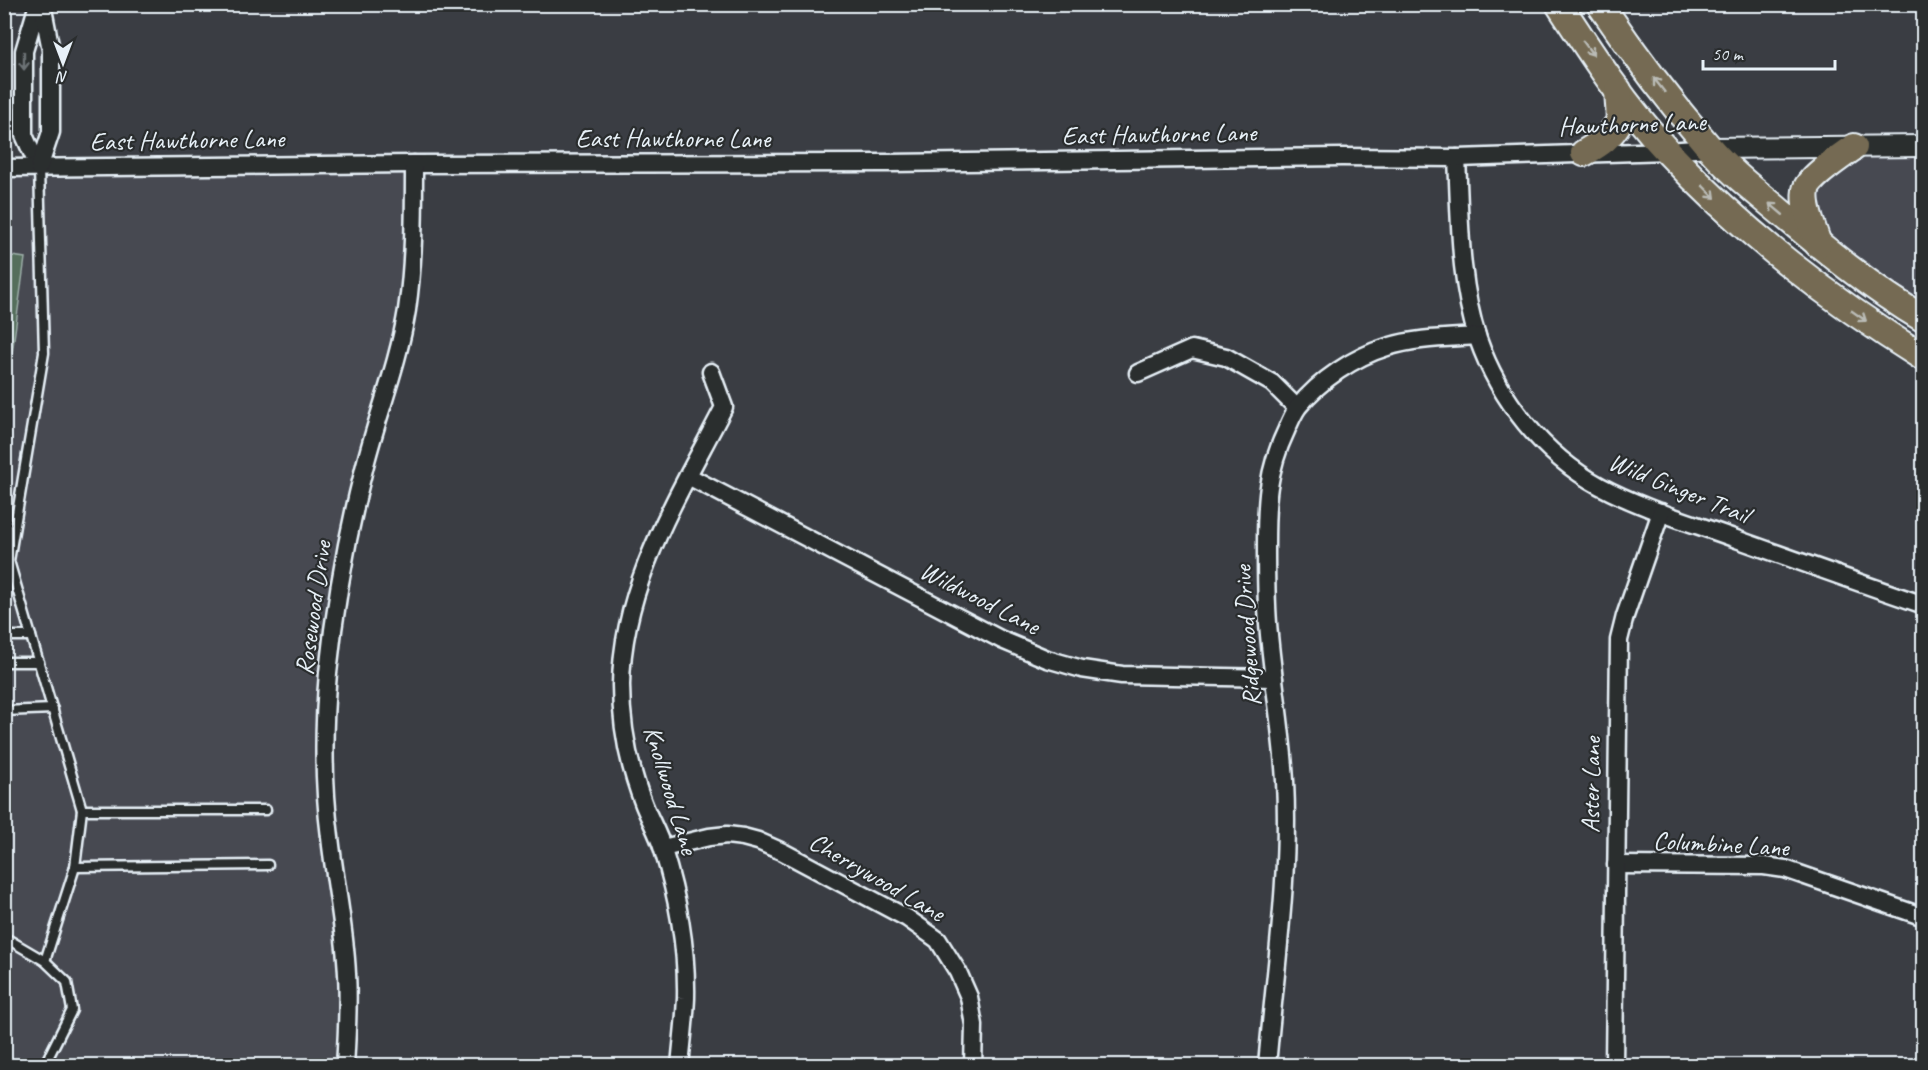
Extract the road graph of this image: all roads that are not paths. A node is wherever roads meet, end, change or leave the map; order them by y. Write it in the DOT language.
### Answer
graph roads {
  1 [pos="40,4"];
  2 [pos="1559,4"];
  3 [pos="1600,4"];
  4 [pos="1618,90"];
  5 [pos="1923,146"];
  6 [pos="1854,147"];
  7 [pos="1709,148"];
  8 [pos="1667,151"];
  9 [pos="1584,153"];
  10 [pos="1342,157"];
  11 [pos="1457,158"];
  12 [pos="414,164"];
  13 [pos="4,168"];
  14 [pos="39,168"];
  15 [pos="1818,244"];
  16 [pos="1923,319"];
  17 [pos="1477,336"];
  18 [pos="1923,358"];
  19 [pos="711,372"];
  20 [pos="1138,373"];
  21 [pos="1297,408"];
  22 [pos="688,476"];
  23 [pos="1661,512"];
  24 [pos="1923,605"];
  25 [pos="4,636"];
  26 [pos="31,636"];
  27 [pos="4,662"];
  28 [pos="39,662"];
  29 [pos="1274,678"];
  30 [pos="53,710"];
  31 [pos="4,711"];
  32 [pos="82,810"];
  33 [pos="266,810"];
  34 [pos="663,848"];
  35 [pos="268,865"];
  36 [pos="1616,865"];
  37 [pos="75,867"];
  38 [pos="1923,917"];
  39 [pos="4,937"];
  40 [pos="45,961"];
  41 [pos="44,1065"];
  42 [pos="345,1065"];
  43 [pos="680,1065"];
  44 [pos="973,1065"];
  45 [pos="1267,1065"];
  46 [pos="1614,1065"];
  1 -- 14 [label="street"];
  1 -- 14 [label="street, one-way"];
  2 -- 4 [label="main road, one-way"];
  7 -- 3 [label="main road, one-way"];
  4 -- 8 [label="main road"];
  4 -- 9 [label="main road"];
  5 -- 6 [label="street, Hawthorne Lane"];
  6 -- 7 [label="street, Hawthorne Lane"];
  6 -- 15 [label="main road"];
  7 -- 8 [label="street, Hawthorne Lane"];
  15 -- 7 [label="main road, one-way"];
  8 -- 9 [label="street, Hawthorne Lane"];
  8 -- 18 [label="main road, one-way"];
  9 -- 11 [label="street, Hawthorne Lane"];
  10 -- 11 [label="street, Hawthorne Lane"];
  10 -- 12 [label="street, East Hawthorne Lane"];
  11 -- 17 [label="street, Wild Ginger Trail"];
  12 -- 14 [label="street, East Hawthorne Lane"];
  12 -- 42 [label="street, Rosewood Drive"];
  13 -- 14 [label="street, East Hawthorne Lane"];
  14 -- 26 [label="lane"];
  15 -- 16 [label="main road"];
  17 -- 21 [label="street, Ridgewood Drive"];
  17 -- 23 [label="street, Wild Ginger Trail"];
  19 -- 22 [label="street, Knollwood Lane"];
  20 -- 21 [label="street"];
  21 -- 29 [label="street, Ridgewood Drive"];
  22 -- 29 [label="street, Wildwood Lane"];
  22 -- 34 [label="street, Knollwood Lane"];
  23 -- 24 [label="street, Wild Ginger Trail"];
  23 -- 36 [label="street, Aster Lane"];
  25 -- 26 [label="lane"];
  26 -- 28 [label="lane"];
  27 -- 28 [label="lane"];
  28 -- 30 [label="lane"];
  29 -- 45 [label="street, Ridgewood Drive"];
  30 -- 31 [label="lane"];
  30 -- 32 [label="lane"];
  32 -- 33 [label="lane"];
  32 -- 37 [label="lane"];
  34 -- 43 [label="street, Knollwood Lane"];
  34 -- 44 [label="street, Cherrywood Lane"];
  35 -- 37 [label="lane"];
  36 -- 38 [label="street, Columbine Lane"];
  36 -- 46 [label="street, Aster Lane"];
  37 -- 40 [label="lane"];
  39 -- 40 [label="lane"];
  40 -- 41 [label="lane"];
}
